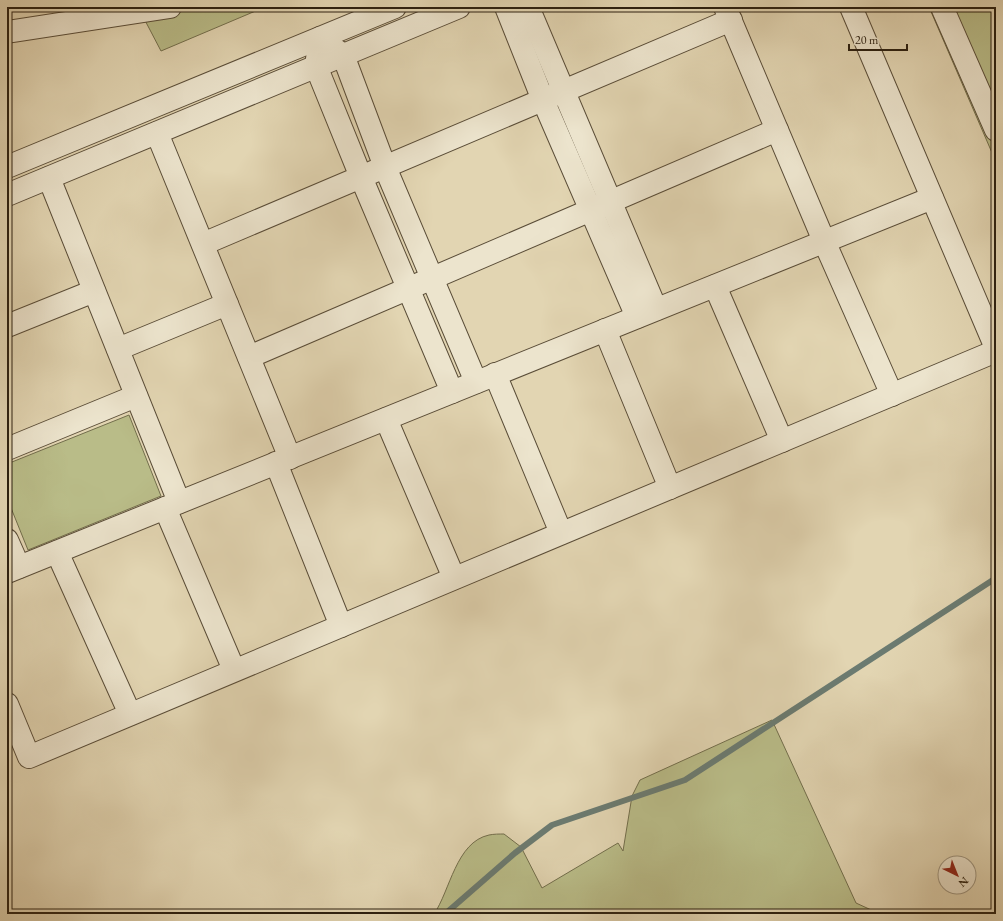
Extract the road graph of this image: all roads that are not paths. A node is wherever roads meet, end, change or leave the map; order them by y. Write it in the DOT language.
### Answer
graph roads {
  1 [pos="170,7"];
  2 [pos="395,7"];
  3 [pos="459,7"];
  4 [pos="506,7"];
  5 [pos="528,7"];
  6 [pos="851,7"];
  7 [pos="942,7"];
  8 [pos="728,13"];
  9 [pos="7,32"];
  10 [pos="320,38"];
  11 [pos="343,55"];
  12 [pos="316,66"];
  13 [pos="564,91"];
  14 [pos="543,100"];
  15 [pos="777,130"];
  16 [pos="996,130"];
  17 [pos="157,133"];
  18 [pos="7,167"];
  19 [pos="385,167"];
  20 [pos="361,177"];
  21 [pos="49,178"];
  22 [pos="7,195"];
  23 [pos="932,198"];
  24 [pos="610,201"];
  25 [pos="590,210"];
  26 [pos="824,241"];
  27 [pos="202,244"];
  28 [pos="432,278"];
  29 [pos="715,286"];
  30 [pos="408,288"];
  31 [pos="94,291"];
  32 [pos="227,304"];
  33 [pos="647,313"];
  34 [pos="7,326"];
  35 [pos="605,330"];
  36 [pos="996,348"];
  37 [pos="118,349"];
  38 [pos="996,351"];
  39 [pos="248,357"];
  40 [pos="486,378"];
  41 [pos="452,392"];
  42 [pos="892,395"];
  43 [pos="136,396"];
  44 [pos="386,419"];
  45 [pos="782,441"];
  46 [pos="7,449"];
  47 [pos="283,460"];
  48 [pos="670,488"];
  49 [pos="172,505"];
  50 [pos="561,533"];
  51 [pos="7,540"];
  52 [pos="57,552"];
  53 [pos="13,570"];
  54 [pos="454,578"];
  55 [pos="341,626"];
  56 [pos="234,670"];
  57 [pos="7,704"];
  58 [pos="130,714"];
  1 -- 9 [label="street"];
  2 -- 10 [label="street"];
  3 -- 11 [label="street"];
  4 -- 14 [label="street"];
  5 -- 13 [label="street"];
  6 -- 23 [label="street"];
  7 -- 16 [label="street"];
  8 -- 13 [label="street"];
  8 -- 15 [label="street"];
  10 -- 11 [label="street"];
  10 -- 12 [label="street"];
  10 -- 18 [label="street"];
  11 -- 12 [label="street"];
  11 -- 19 [label="street"];
  12 -- 17 [label="street"];
  12 -- 20 [label="street"];
  13 -- 14 [label="street"];
  13 -- 24 [label="street"];
  14 -- 19 [label="street"];
  14 -- 25 [label="street"];
  15 -- 24 [label="street"];
  15 -- 26 [label="street"];
  17 -- 21 [label="street"];
  17 -- 27 [label="street"];
  19 -- 20 [label="street"];
  19 -- 28 [label="street"];
  20 -- 27 [label="street"];
  20 -- 30 [label="street"];
  21 -- 22 [label="street"];
  21 -- 31 [label="street"];
  23 -- 26 [label="street"];
  23 -- 36 [label="street"];
  24 -- 25 [label="street"];
  24 -- 33 [label="street"];
  25 -- 28 [label="street"];
  25 -- 33 [label="street"];
  26 -- 29 [label="street"];
  26 -- 42 [label="street"];
  27 -- 32 [label="street"];
  28 -- 30 [label="street"];
  28 -- 40 [label="street"];
  29 -- 33 [label="street"];
  29 -- 45 [label="street"];
  30 -- 39 [label="street"];
  30 -- 41 [label="street"];
  31 -- 34 [label="street"];
  31 -- 37 [label="street"];
  32 -- 37 [label="street"];
  32 -- 39 [label="street"];
  33 -- 35 [label="street"];
  35 -- 40 [label="street"];
  35 -- 48 [label="street"];
  37 -- 43 [label="street"];
  38 -- 42 [label="street"];
  39 -- 47 [label="street"];
  40 -- 41 [label="street"];
  40 -- 50 [label="street"];
  41 -- 44 [label="street"];
  42 -- 45 [label="street"];
  43 -- 46 [label="street"];
  43 -- 49 [label="street"];
  44 -- 47 [label="street"];
  44 -- 54 [label="street"];
  45 -- 48 [label="street"];
  47 -- 49 [label="street"];
  47 -- 55 [label="street"];
  48 -- 50 [label="street"];
  49 -- 52 [label="street"];
  49 -- 56 [label="street"];
  50 -- 54 [label="street"];
  51 -- 53 [label="street"];
  52 -- 53 [label="street"];
  52 -- 58 [label="street"];
  54 -- 55 [label="street"];
  55 -- 56 [label="street"];
  56 -- 58 [label="street"];
  57 -- 58 [label="street"];
}
